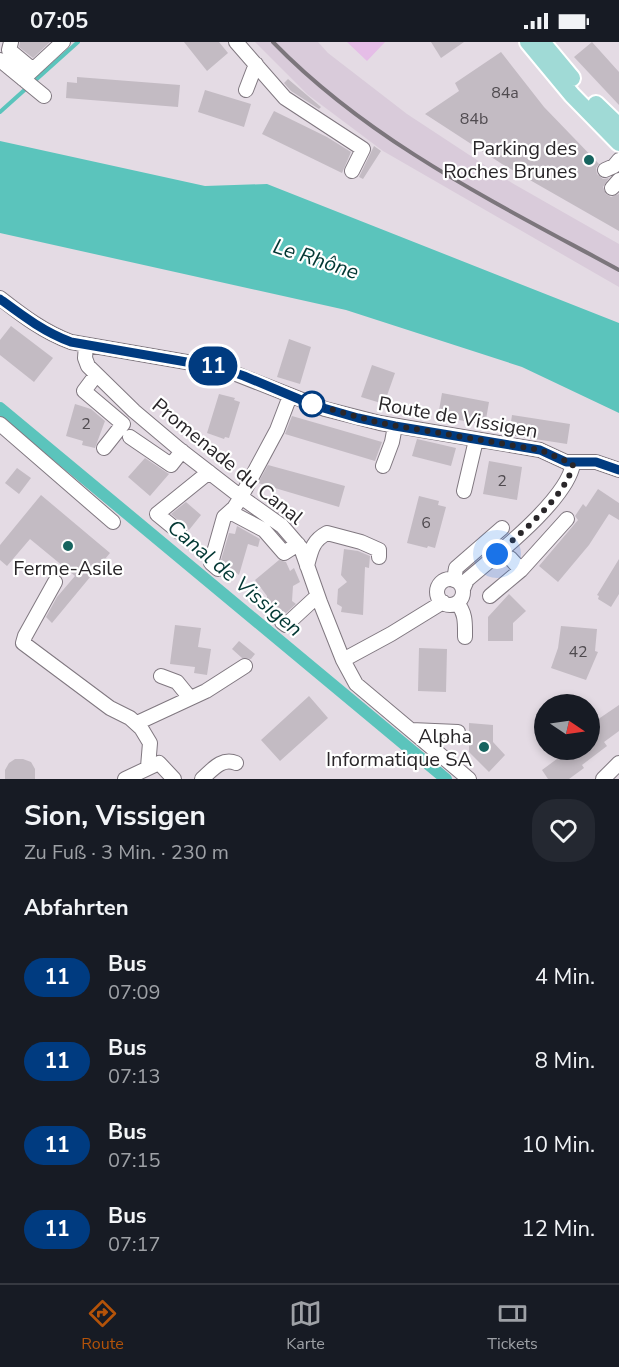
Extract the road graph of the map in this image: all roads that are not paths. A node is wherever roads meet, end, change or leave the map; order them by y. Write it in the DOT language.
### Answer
graph roads {
  1 [pos="11,42"];
  2 [pos="63,42"];
  3 [pos="236,42"];
  4 [pos="528,42"];
  5 [pos="542,42"];
  6 [pos="0,60"];
  7 [pos="256,64"];
  8 [pos="32,84"];
  9 [pos="246,90"];
  10 [pos="619,126"];
  11 [pos="619,143"];
  12 [pos="619,160"];
  13 [pos="605,170"];
  14 [pos="352,171"];
  15 [pos="0,298"];
  16 [pos="86,345"];
  17 [pos="96,375"];
  18 [pos="290,396"];
  19 [pos="0,424"];
  20 [pos="395,426"];
  21 [pos="130,437"];
  22 [pos="476,440"];
  23 [pos="104,448"];
  24 [pos="182,451"];
  25 [pos="573,464"];
  26 [pos="383,466"];
  27 [pos="619,470"];
  28 [pos="209,472"];
  29 [pos="464,491"];
  30 [pos="241,497"];
  31 [pos="230,512"];
  32 [pos="567,519"];
  33 [pos="113,522"];
  34 [pos="502,528"];
  35 [pos="179,532"];
  36 [pos="298,544"];
  37 [pos="379,557"];
  38 [pos="510,558"];
  39 [pos="307,566"];
  40 [pos="218,569"];
  41 [pos="521,570"];
  42 [pos="55,582"];
  43 [pos="458,584"];
  44 [pos="490,596"];
  45 [pos="318,598"];
  46 [pos="443,602"];
  47 [pos="457,603"];
  48 [pos="282,622"];
  49 [pos="465,637"];
  50 [pos="343,660"];
  51 [pos="245,666"];
  52 [pos="161,676"];
  53 [pos="190,698"];
  54 [pos="137,723"];
  55 [pos="411,730"];
  56 [pos="458,732"];
  57 [pos="619,763"];
  58 [pos="236,764"];
  59 [pos="154,765"];
  60 [pos="125,779"];
  61 [pos="174,779"];
  62 [pos="202,779"];
  63 [pos="469,779"];
  64 [pos="603,779"];
  1 -- 8 [label="street"];
  2 -- 8 [label="street"];
  3 -- 7 [label="street"];
  4 -- 11 [label="main road"];
  5 -- 10 [label="main road"];
  6 -- 8 [label="street"];
  7 -- 9 [label="street"];
  7 -- 14 [label="street"];
  12 -- 13 [label="street"];
  15 -- 16 [label="street, Route de Vissigen"];
  16 -- 17 [label="street, Promenade du Canal"];
  16 -- 18 [label="street, Route de Vissigen"];
  17 -- 23 [label="street"];
  17 -- 24 [label="street, Promenade du Canal"];
  18 -- 20 [label="street, Route de Vissigen"];
  18 -- 30 [label="street"];
  19 -- 33 [label="street"];
  20 -- 22 [label="street, Route de Vissigen"];
  20 -- 26 [label="street"];
  21 -- 24 [label="street"];
  22 -- 25 [label="street, Route de Vissigen"];
  22 -- 29 [label="street"];
  24 -- 28 [label="street, Promenade du Canal"];
  25 -- 27 [label="street, Route de Vissigen"];
  25 -- 43 [label="street"];
  28 -- 30 [label="street, Promenade du Canal"];
  28 -- 35 [label="street"];
  30 -- 31 [label="street"];
  30 -- 36 [label="street, Promenade du Canal"];
  31 -- 36 [label="street"];
  31 -- 40 [label="street"];
  32 -- 41 [label="street"];
  34 -- 43 [label="street"];
  36 -- 39 [label="street, Promenade du Canal"];
  37 -- 39 [label="street"];
  38 -- 41 [label="street"];
  39 -- 45 [label="street, Promenade du Canal"];
  41 -- 44 [label="street"];
  42 -- 54 [label="street"];
  43 -- 46 [label="street"];
  43 -- 47 [label="street"];
  45 -- 48 [label="street"];
  45 -- 50 [label="street, Promenade du Canal"];
  46 -- 47 [label="street"];
  46 -- 50 [label="street"];
  47 -- 49 [label="street"];
  50 -- 55 [label="street, Promenade du Canal"];
  51 -- 53 [label="street"];
  52 -- 53 [label="street"];
  53 -- 54 [label="street"];
  54 -- 59 [label="street"];
  55 -- 56 [label="street"];
  55 -- 63 [label="street, Promenade du Canal"];
  57 -- 64 [label="street"];
  58 -- 62 [label="street"];
  59 -- 60 [label="street"];
  59 -- 61 [label="street"];
}
